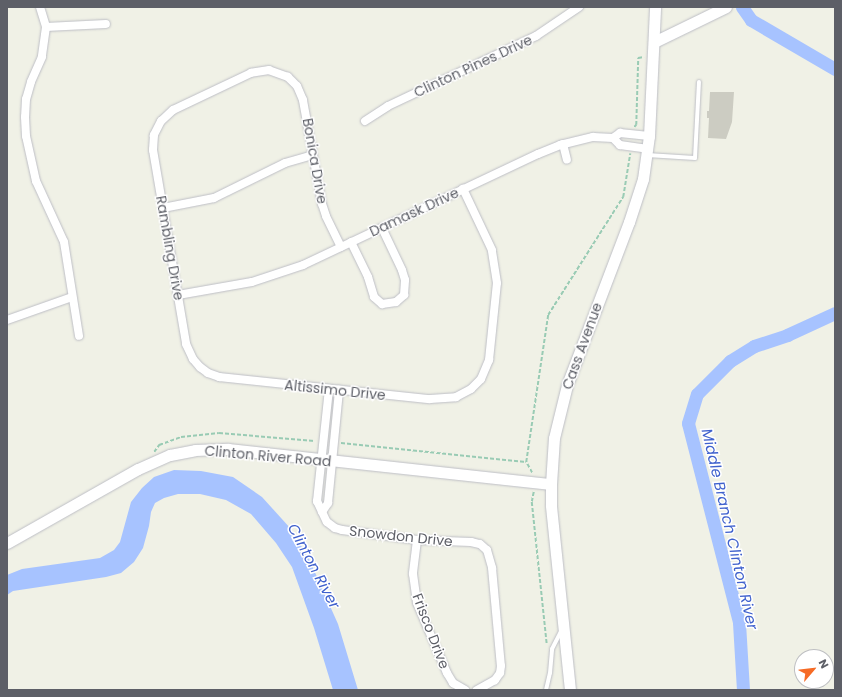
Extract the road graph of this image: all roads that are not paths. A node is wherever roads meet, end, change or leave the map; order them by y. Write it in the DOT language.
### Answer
graph roads {
  1 [pos="40,7"];
  2 [pos="578,7"];
  3 [pos="655,7"];
  4 [pos="726,7"];
  5 [pos="106,24"];
  6 [pos="46,27"];
  7 [pos="654,42"];
  8 [pos="288,77"];
  9 [pos="698,82"];
  10 [pos="365,121"];
  11 [pos="649,136"];
  12 [pos="613,138"];
  13 [pos="563,144"];
  14 [pos="648,152"];
  15 [pos="313,155"];
  16 [pos="567,160"];
  17 [pos="463,189"];
  18 [pos="163,208"];
  19 [pos="382,228"];
  20 [pos="351,242"];
  21 [pos="341,247"];
  22 [pos="178,295"];
  23 [pos="72,297"];
  24 [pos="7,320"];
  25 [pos="79,336"];
  26 [pos="200,367"];
  27 [pos="329,389"];
  28 [pos="339,390"];
  29 [pos="327,460"];
  30 [pos="551,484"];
  31 [pos="417,540"];
  32 [pos="7,543"];
  33 [pos="564,626"];
  34 [pos="465,690"];
  35 [pos="479,690"];
  36 [pos="546,690"];
  37 [pos="570,690"];
  1 -- 6 [label="street"];
  2 -- 10 [label="street, Clinton Pines Drive"];
  3 -- 7 [label="main road, Cass Avenue"];
  4 -- 7 [label="main road"];
  5 -- 6 [label="street"];
  6 -- 23 [label="street"];
  7 -- 11 [label="main road, Cass Avenue"];
  8 -- 15 [label="street, Bonica Drive"];
  8 -- 18 [label="street, Rambling Drive"];
  9 -- 14 [label="lane"];
  11 -- 12 [label="street, Damask Drive"];
  11 -- 14 [label="main road, Cass Avenue"];
  12 -- 13 [label="street, Damask Drive"];
  12 -- 14 [label="street"];
  13 -- 16 [label="street"];
  13 -- 17 [label="street, Damask Drive"];
  14 -- 30 [label="main road, Cass Avenue"];
  15 -- 18 [label="street"];
  15 -- 21 [label="street, Bonica Drive"];
  17 -- 19 [label="street, Damask Drive"];
  17 -- 28 [label="street, Altissimo Drive"];
  18 -- 22 [label="street, Rambling Drive"];
  19 -- 20 [label="street, Damask Drive"];
  19 -- 20 [label="street"];
  20 -- 21 [label="street, Damask Drive"];
  21 -- 22 [label="street, Damask Drive"];
  22 -- 26 [label="street, Rambling Drive"];
  23 -- 24 [label="street"];
  23 -- 25 [label="street"];
  26 -- 27 [label="street, Altissimo Drive"];
  27 -- 28 [label="street, Altissimo Drive"];
  27 -- 29 [label="street"];
  28 -- 29 [label="street"];
  29 -- 30 [label="main road, Clinton River Road"];
  29 -- 31 [label="street, Snowdon Drive"];
  29 -- 32 [label="main road, Clinton River Road"];
  30 -- 33 [label="main road, Cass Avenue"];
  31 -- 34 [label="street, Frisco Drive"];
  31 -- 35 [label="street, Snowdon Drive"];
  33 -- 36 [label="lane"];
  33 -- 37 [label="main road, Cass Avenue"];
}
